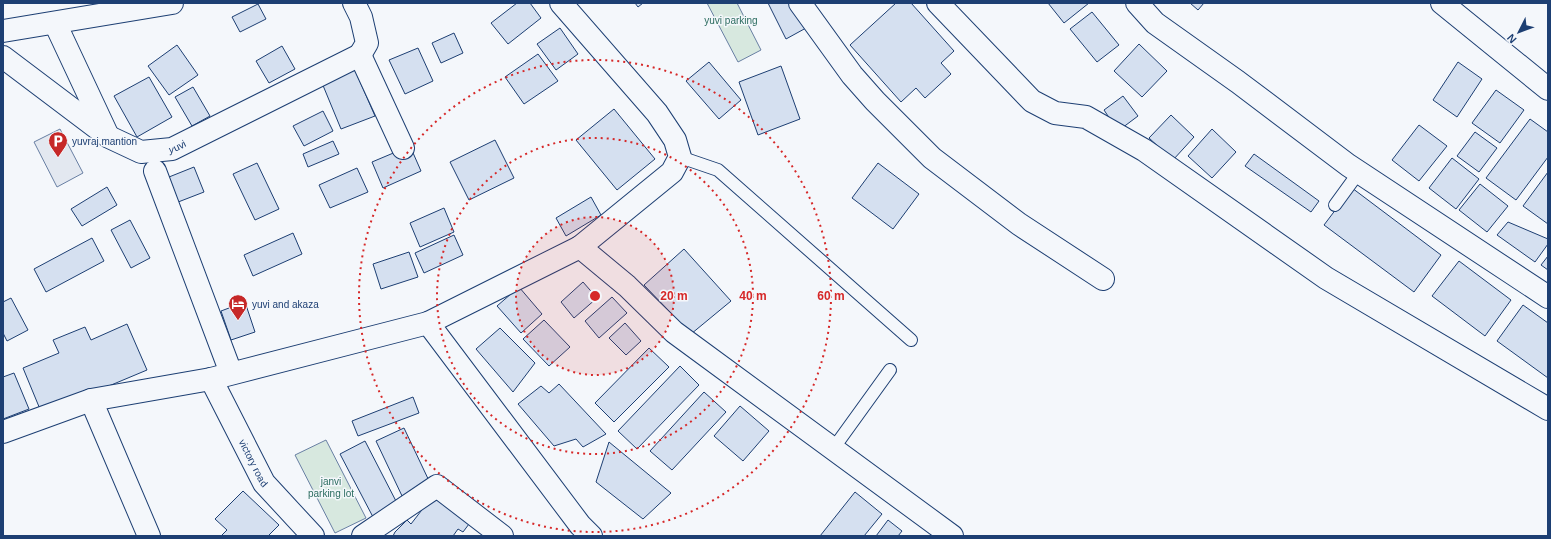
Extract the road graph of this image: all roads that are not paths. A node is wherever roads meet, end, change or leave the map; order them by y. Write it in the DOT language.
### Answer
graph roads {
  1 [pos="172,3"];
  2 [pos="354,3"];
  3 [pos="561,3"];
  4 [pos="800,3"];
  5 [pos="938,3"];
  6 [pos="1136,3"];
  7 [pos="1442,3"];
  8 [pos="55,23"];
  9 [pos="3,31"];
  10 [pos="360,55"];
  11 [pos="3,57"];
  12 [pos="1548,89"];
  13 [pos="109,136"];
  14 [pos="403,148"];
  15 [pos="680,157"];
  16 [pos="155,171"];
  17 [pos="1359,172"];
  18 [pos="1335,205"];
  19 [pos="580,247"];
  20 [pos="1103,279"];
  21 [pos="1548,297"];
  22 [pos="428,323"];
  23 [pos="911,340"];
  24 [pos="890,370"];
  25 [pos="221,376"];
  26 [pos="91,400"];
  27 [pos="1548,409"];
  28 [pos="3,432"];
  29 [pos="833,449"];
  30 [pos="477,529"];
  31 [pos="149,536"];
  32 [pos="313,536"];
  33 [pos="363,536"];
  34 [pos="502,536"];
  35 [pos="591,536"];
  36 [pos="952,536"];
  1 -- 8 [label="street"];
  2 -- 10 [label="street"];
  3 -- 15 [label="street"];
  4 -- 20 [label="street"];
  5 -- 27 [label="street"];
  6 -- 17 [label="street"];
  7 -- 12 [label="street"];
  8 -- 9 [label="street"];
  8 -- 13 [label="street"];
  10 -- 13 [label="street, yuvi"];
  10 -- 14 [label="street"];
  11 -- 13 [label="street, yuvi"];
  15 -- 19 [label="street"];
  15 -- 23 [label="lane"];
  16 -- 25 [label="street, victory road"];
  17 -- 18 [label="lane"];
  17 -- 21 [label="street"];
  19 -- 22 [label="street"];
  19 -- 29 [label="street"];
  22 -- 25 [label="street"];
  22 -- 35 [label="street"];
  24 -- 29 [label="lane"];
  25 -- 26 [label="street"];
  25 -- 32 [label="street, victory road"];
  26 -- 28 [label="street"];
  26 -- 31 [label="street"];
  29 -- 36 [label="street"];
  30 -- 33 [label="street"];
  30 -- 34 [label="street"];
}
